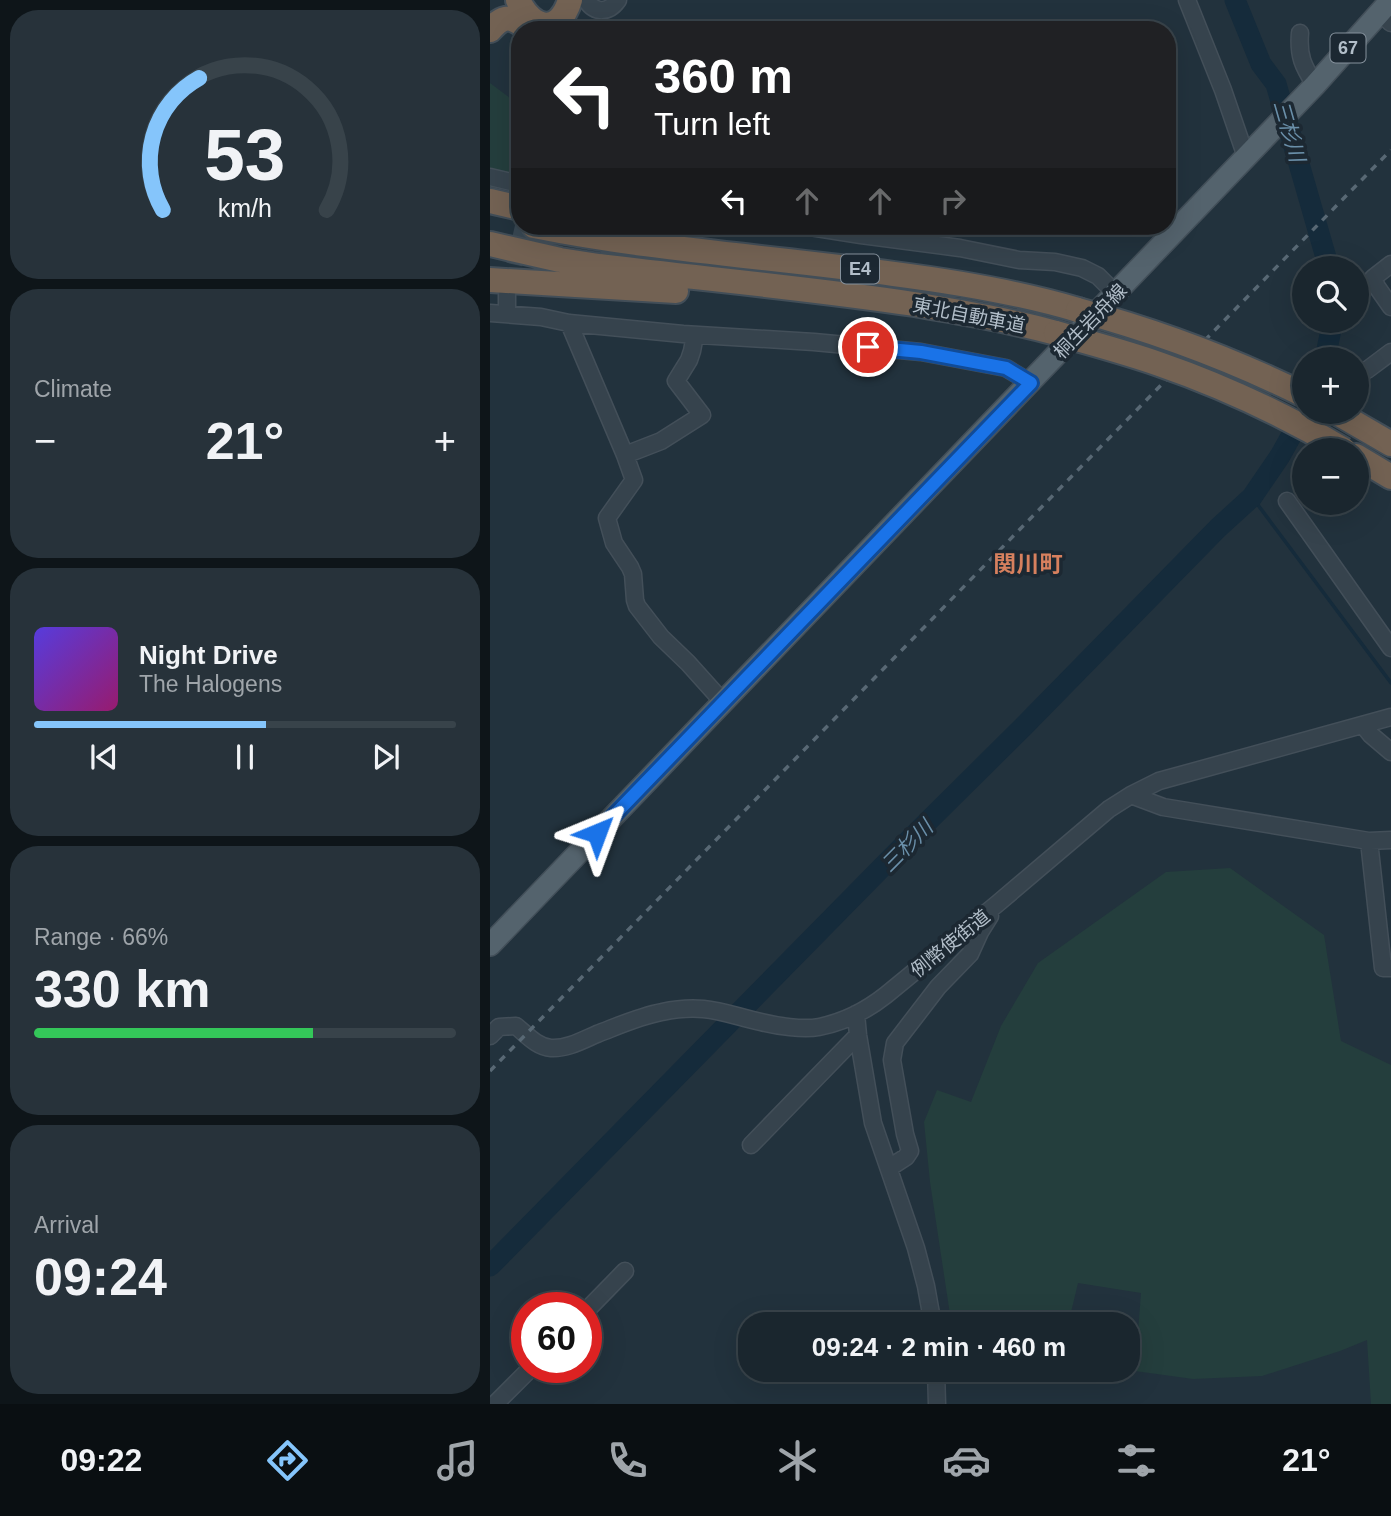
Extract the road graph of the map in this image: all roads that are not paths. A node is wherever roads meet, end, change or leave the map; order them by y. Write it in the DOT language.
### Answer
graph roads {
  1 [pos="518,0"];
  2 [pos="570,0"];
  3 [pos="579,0"];
  4 [pos="586,0"];
  5 [pos="618,0"];
  6 [pos="1187,0"];
  7 [pos="1387,12"];
  8 [pos="515,21"];
  9 [pos="534,21"];
  10 [pos="557,21"];
  11 [pos="571,21"];
  12 [pos="490,30"];
  13 [pos="1300,33"];
  14 [pos="1310,90"];
  15 [pos="1250,153"];
  16 [pos="490,177"];
  17 [pos="511,182"];
  18 [pos="490,201"];
  19 [pos="511,206"];
  20 [pos="490,216"];
  21 [pos="511,221"];
  22 [pos="1176,231"];
  23 [pos="586,235"];
  24 [pos="620,235"];
  25 [pos="861,235"];
  26 [pos="1172,235"];
  27 [pos="490,244"];
  28 [pos="639,244"];
  29 [pos="1391,264"];
  30 [pos="497,282"];
  31 [pos="1116,294"];
  32 [pos="862,296"];
  33 [pos="1391,307"];
  34 [pos="490,313"];
  35 [pos="507,314"];
  36 [pos="569,323"];
  37 [pos="695,335"];
  38 [pos="1391,352"];
  39 [pos="1369,368"];
  40 [pos="1031,383"];
  41 [pos="1292,390"];
  42 [pos="1356,424"];
  43 [pos="1324,438"];
  44 [pos="1391,444"];
  45 [pos="625,455"];
  46 [pos="1369,464"];
  47 [pos="1391,477"];
  48 [pos="1287,501"];
  49 [pos="1391,648"];
  50 [pos="723,702"];
  51 [pos="1391,717"];
  52 [pos="1363,725"];
  53 [pos="1391,752"];
  54 [pos="1131,795"];
  55 [pos="1391,840"];
  56 [pos="1369,841"];
  57 [pos="997,904"];
  58 [pos="490,945"];
  59 [pos="1391,968"];
  60 [pos="856,1014"];
  61 [pos="858,1035"];
  62 [pos="490,1036"];
  63 [pos="751,1145"];
  64 [pos="889,1167"];
  65 [pos="625,1271"];
  66 [pos="602,1295"];
  67 [pos="931,1312"];
  68 [pos="936,1382"];
  69 [pos="516,1383"];
  70 [pos="495,1404"];
  71 [pos="937,1404"];
  1 -- 9 [label="highway"];
  2 -- 10 [label="highway"];
  3 -- 11 [label="highway"];
  4 -- 5 [label="street"];
  6 -- 15 [label="street"];
  7 -- 14 [label="main road, 67"];
  8 -- 12 [label="highway"];
  13 -- 14 [label="street"];
  14 -- 15 [label="main road, 67"];
  15 -- 22 [label="main road, 桐生岩舟線 / 67"];
  16 -- 17 [label="street"];
  18 -- 19 [label="highway"];
  20 -- 21 [label="highway"];
  23 -- 28 [label="highway, 東北自動車道 / E4"];
  24 -- 28 [label="highway"];
  25 -- 31 [label="street"];
  26 -- 31 [label="main road, 桐生岩舟線 / 67"];
  27 -- 32 [label="highway, 東北自動車道 / E4"];
  28 -- 41 [label="highway, 東北自動車道 / E4, bridge"];
  29 -- 33 [label="street"];
  30 -- 32 [label="highway"];
  30 -- 35 [label="street"];
  31 -- 40 [label="main road, 桐生岩舟線 / 67"];
  32 -- 43 [label="highway, 東北自動車道 / E4, bridge"];
  34 -- 35 [label="street"];
  35 -- 36 [label="street"];
  36 -- 37 [label="street"];
  36 -- 45 [label="street"];
  37 -- 40 [label="street"];
  37 -- 45 [label="street"];
  38 -- 39 [label="street"];
  40 -- 50 [label="main road, 桐生岩舟線 / 67"];
  42 -- 44 [label="highway"];
  45 -- 50 [label="street"];
  46 -- 47 [label="highway"];
  48 -- 49 [label="street"];
  50 -- 58 [label="main road, 桐生岩舟線 / 67"];
  51 -- 52 [label="street, 例幣使街道"];
  52 -- 53 [label="street"];
  52 -- 54 [label="street, 例幣使街道"];
  54 -- 56 [label="street"];
  54 -- 57 [label="street, 例幣使街道"];
  55 -- 56 [label="street"];
  56 -- 59 [label="street"];
  57 -- 60 [label="street, 例幣使街道"];
  57 -- 64 [label="street"];
  60 -- 61 [label="street"];
  60 -- 62 [label="street, 例幣使街道"];
  61 -- 63 [label="street"];
  61 -- 64 [label="street"];
  64 -- 67 [label="street"];
  65 -- 66 [label="street"];
  68 -- 71 [label="street"];
  69 -- 70 [label="street"];
}
